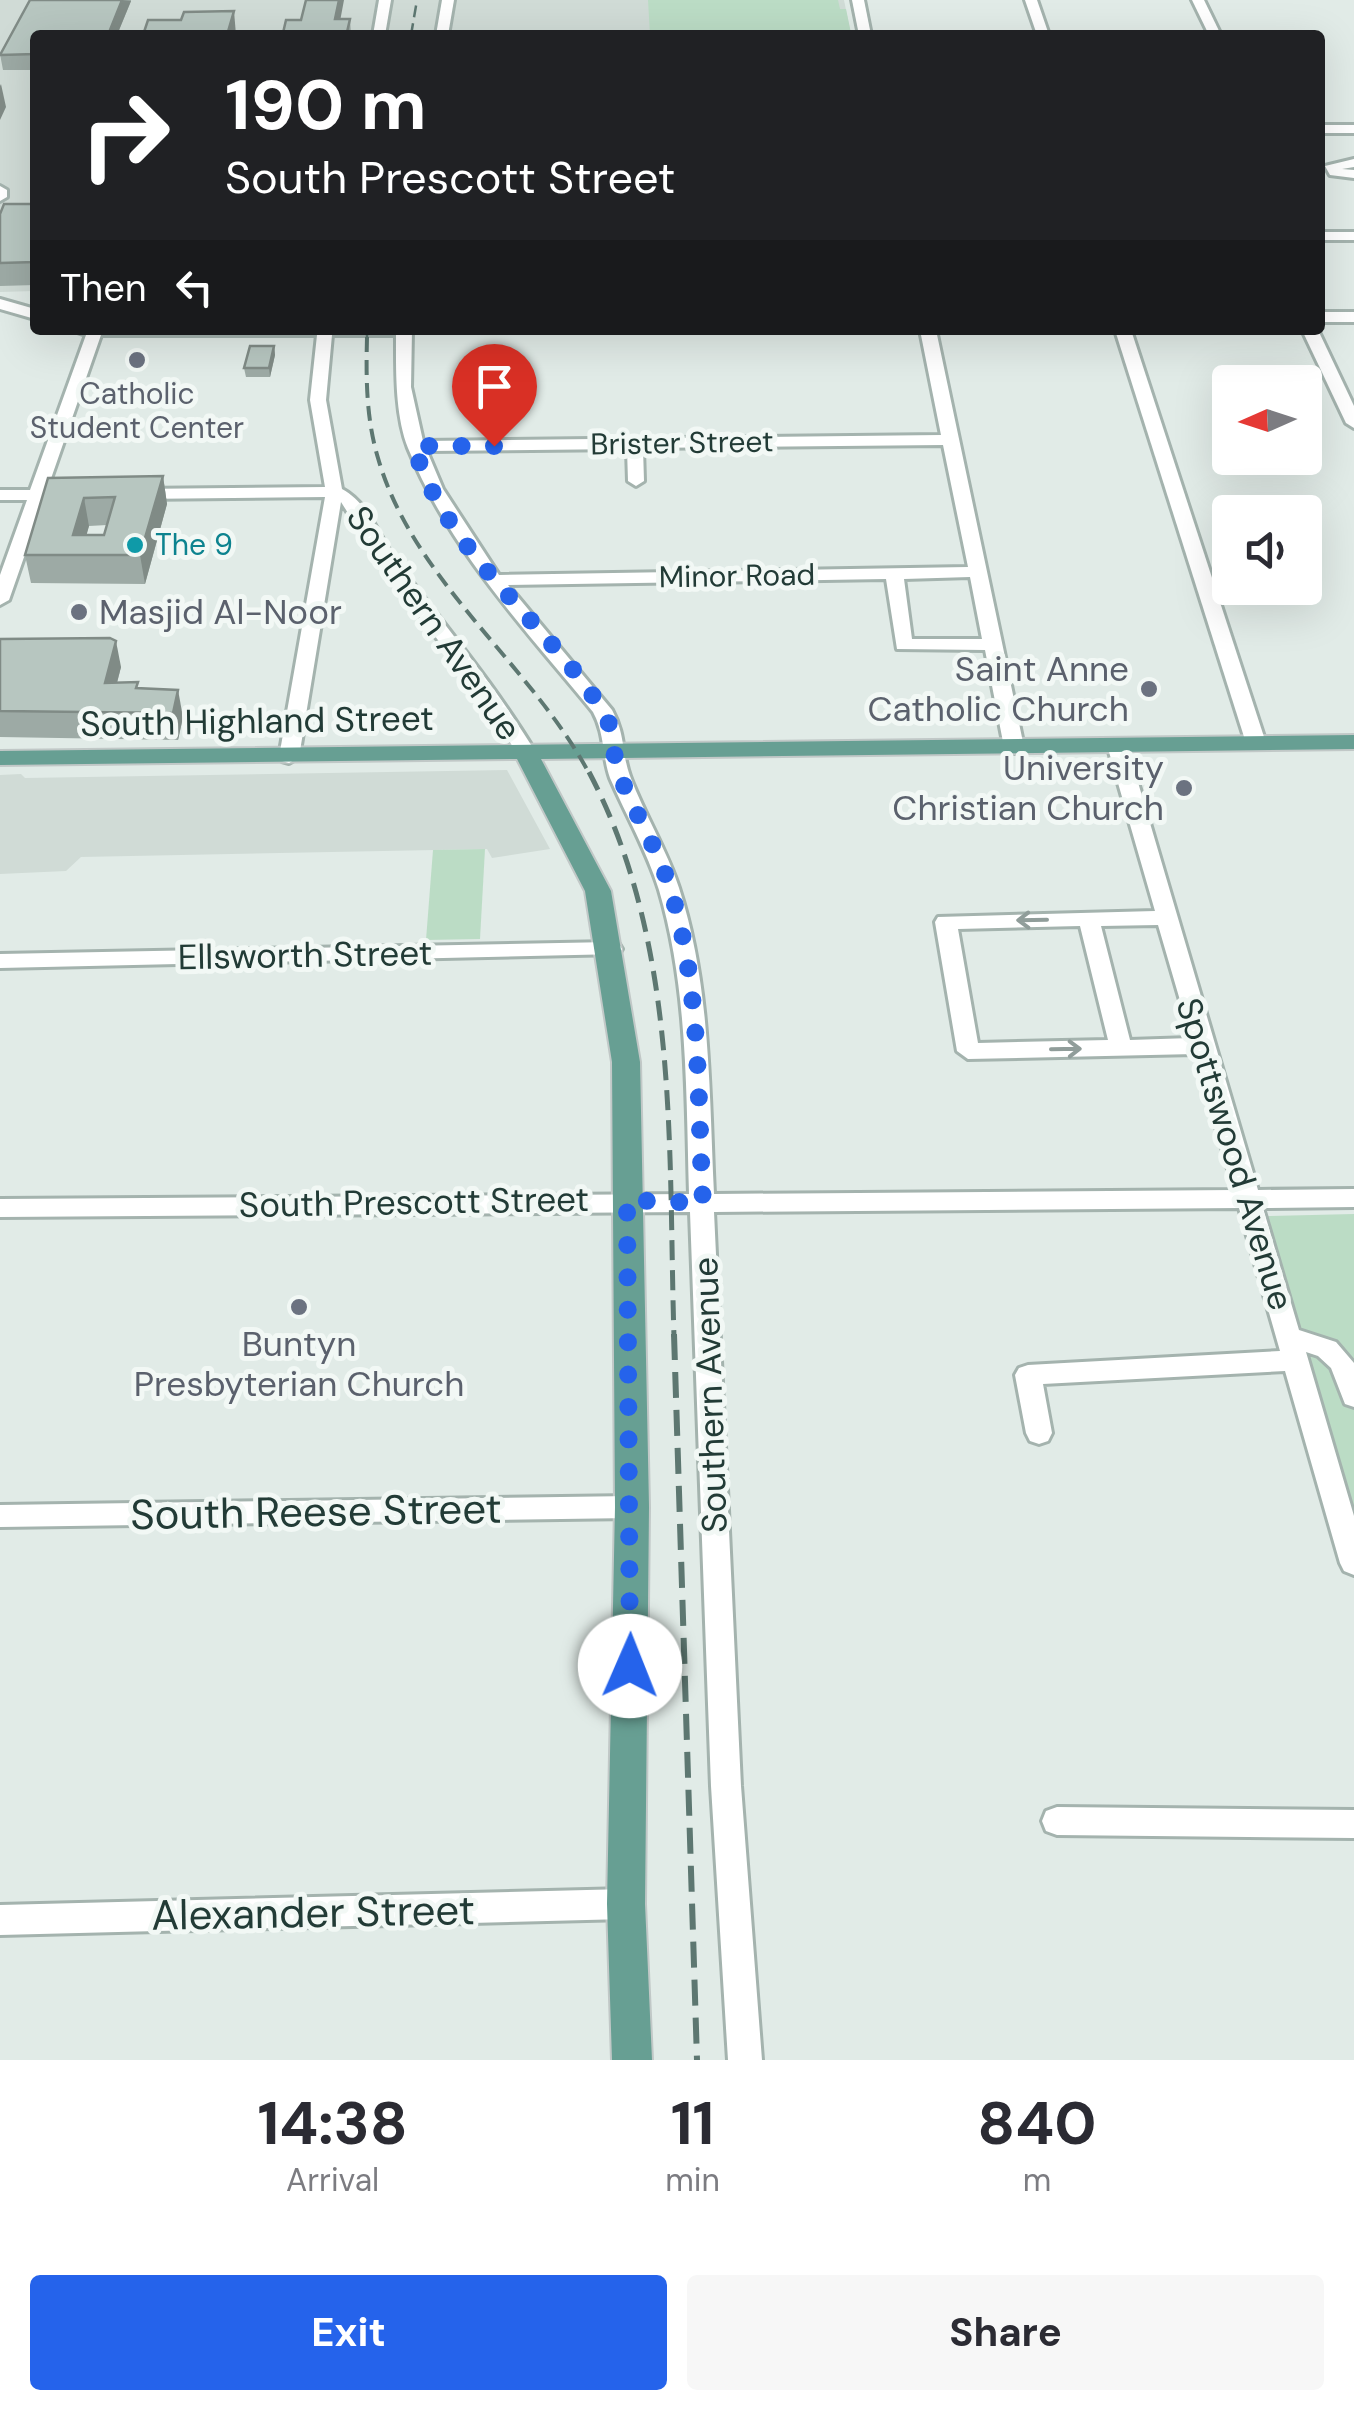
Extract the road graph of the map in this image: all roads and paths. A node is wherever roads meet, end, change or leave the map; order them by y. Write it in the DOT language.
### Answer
graph roads {
  1 [pos="385,0"];
  2 [pos="448,0"];
  3 [pos="858,0"];
  4 [pos="1030,0"];
  5 [pos="1198,0"];
  6 [pos="380,30"];
  7 [pos="443,30"];
  8 [pos="864,30"];
  9 [pos="1041,30"];
  10 [pos="1212,30"];
  11 [pos="1354,128"];
  12 [pos="1325,129"];
  13 [pos="1354,163"];
  14 [pos="1354,174"];
  15 [pos="1325,236"];
  16 [pos="1354,236"];
  17 [pos="0,304"];
  18 [pos="30,313"];
  19 [pos="1325,317"];
  20 [pos="1354,317"];
  21 [pos="86,335"];
  22 [pos="324,335"];
  23 [pos="404,335"];
  24 [pos="929,335"];
  25 [pos="1126,335"];
  26 [pos="1313,335"];
  27 [pos="1348,395"];
  28 [pos="1354,423"];
  29 [pos="950,440"];
  30 [pos="635,443"];
  31 [pos="414,446"];
  32 [pos="636,481"];
  33 [pos="334,492"];
  34 [pos="0,495"];
  35 [pos="36,495"];
  36 [pos="978,572"];
  37 [pos="894,573"];
  38 [pos="496,580"];
  39 [pos="0,600"];
  40 [pos="992,644"];
  41 [pos="1354,742"];
  42 [pos="1256,743"];
  43 [pos="1118,745"];
  44 [pos="1014,747"];
  45 [pos="616,752"];
  46 [pos="526,753"];
  47 [pos="0,758"];
  48 [pos="289,758"];
  49 [pos="1164,918"];
  50 [pos="1089,919"];
  51 [pos="610,950"];
  52 [pos="0,961"];
  53 [pos="1203,1046"];
  54 [pos="1121,1048"];
  55 [pos="1248,1198"];
  56 [pos="1354,1198"];
  57 [pos="627,1200"];
  58 [pos="703,1203"];
  59 [pos="0,1208"];
  60 [pos="1293,1349"];
  61 [pos="1354,1397"];
  62 [pos="1039,1433"];
  63 [pos="632,1507"];
  64 [pos="0,1516"];
  65 [pos="1354,1563"];
  66 [pos="1058,1822"];
  67 [pos="1354,1824"];
  68 [pos="626,1904"];
  69 [pos="0,1920"];
  70 [pos="632,2060"];
  71 [pos="745,2060"];
  1 -- 6 [label="street"];
  2 -- 7 [label="street"];
  3 -- 8 [label="street"];
  4 -- 9 [label="street"];
  5 -- 10 [label="street"];
  11 -- 12 [label="street"];
  13 -- 14 [label="street"];
  15 -- 16 [label="street"];
  17 -- 18 [label="street"];
  19 -- 20 [label="street"];
  21 -- 35 [label="street"];
  22 -- 33 [label="street"];
  23 -- 31 [label="street, Southern Avenue"];
  24 -- 29 [label="street"];
  25 -- 42 [label="street"];
  26 -- 27 [label="street"];
  27 -- 28 [label="street"];
  29 -- 30 [label="street, Brister Street"];
  29 -- 36 [label="street"];
  30 -- 31 [label="street, Brister Street"];
  30 -- 32 [label="street"];
  31 -- 38 [label="street, Southern Avenue"];
  33 -- 35 [label="street"];
  33 -- 46 [label="street, Southern Avenue"];
  33 -- 48 [label="street"];
  34 -- 35 [label="street"];
  35 -- 39 [label="street"];
  36 -- 37 [label="street, Minor Road"];
  36 -- 40 [label="street"];
  37 -- 38 [label="street, Minor Road"];
  37 -- 40 [label="street"];
  38 -- 45 [label="street, Southern Avenue"];
  40 -- 44 [label="street"];
  41 -- 42 [label="main road, South Highland Street"];
  42 -- 43 [label="main road, South Highland Street"];
  43 -- 44 [label="main road, South Highland Street"];
  43 -- 49 [label="street, Spottswood Avenue"];
  44 -- 45 [label="main road, South Highland Street"];
  45 -- 46 [label="main road, South Highland Street"];
  45 -- 58 [label="street, Southern Avenue"];
  46 -- 48 [label="main road, South Highland Street"];
  46 -- 51 [label="main road, Southern Avenue"];
  47 -- 48 [label="main road, South Highland Street"];
  49 -- 50 [label="street"];
  49 -- 53 [label="street, Spottswood Avenue"];
  50 -- 54 [label="street"];
  50 -- 54 [label="street, one-way"];
  51 -- 52 [label="street, Ellsworth Street"];
  51 -- 57 [label="main road, Southern Avenue"];
  53 -- 54 [label="street"];
  53 -- 55 [label="street, Spottswood Avenue"];
  55 -- 56 [label="street, South Prescott Street"];
  55 -- 58 [label="street, South Prescott Street"];
  55 -- 60 [label="street, Spottswood Avenue"];
  57 -- 58 [label="street, South Prescott Street"];
  57 -- 59 [label="street, South Prescott Street"];
  57 -- 63 [label="main road, Southern Avenue"];
  58 -- 71 [label="street, Southern Avenue"];
  60 -- 61 [label="street"];
  60 -- 62 [label="street"];
  60 -- 65 [label="street, Spottswood Avenue"];
  63 -- 64 [label="street, South Reese Street"];
  63 -- 68 [label="main road, Southern Avenue"];
  66 -- 67 [label="street"];
  68 -- 69 [label="street, Alexander Street"];
  68 -- 70 [label="main road, Southern Avenue"];
}
